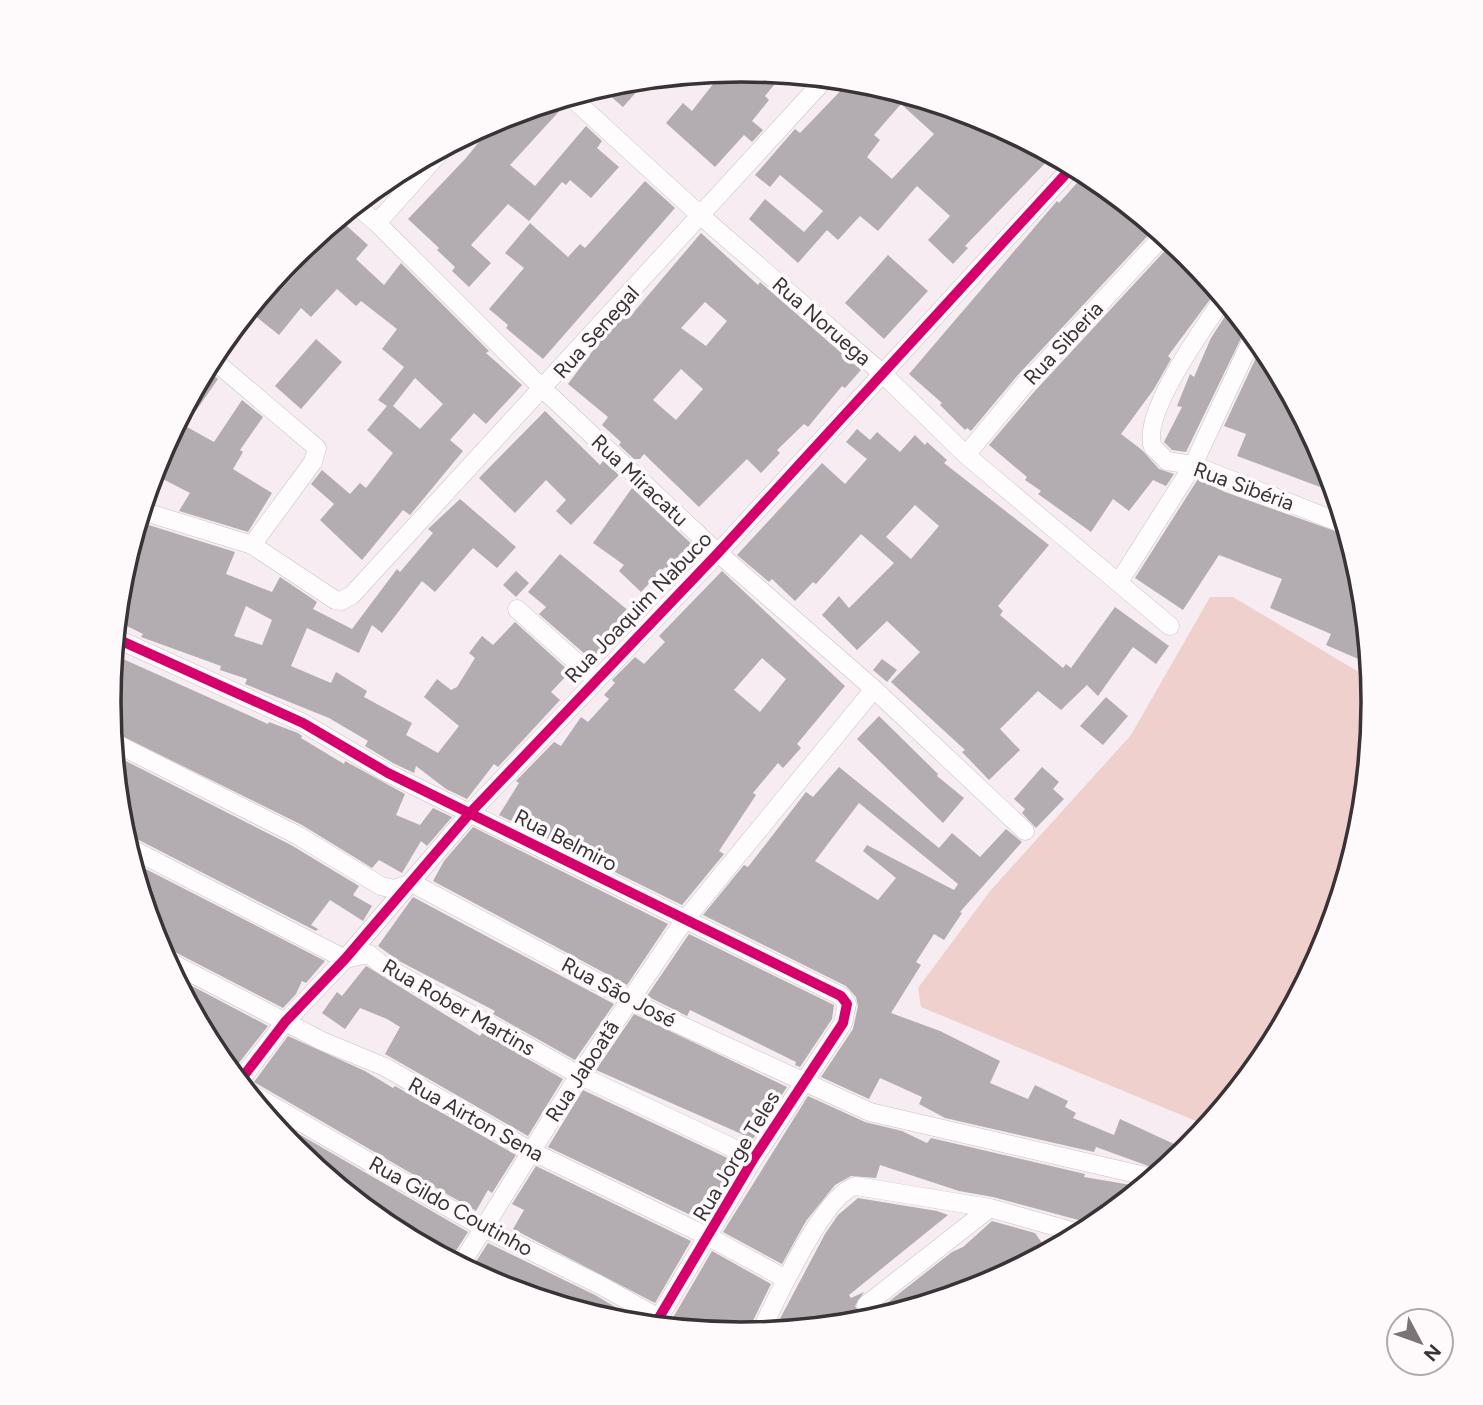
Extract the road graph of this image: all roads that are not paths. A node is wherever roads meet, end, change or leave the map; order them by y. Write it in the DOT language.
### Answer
graph roads {
  1 [pos="817,88"];
  2 [pos="578,104"];
  3 [pos="426,168"];
  4 [pos="1066,174"];
  5 [pos="363,211"];
  6 [pos="701,215"];
  7 [pos="377,223"];
  8 [pos="1157,243"];
  9 [pos="1219,307"];
  10 [pos="1249,346"];
  11 [pos="221,366"];
  12 [pos="883,374"];
  13 [pos="544,390"];
  14 [pos="966,455"];
  15 [pos="1193,464"];
  16 [pos="151,514"];
  17 [pos="1334,520"];
  18 [pos="252,545"];
  19 [pos="718,553"];
  20 [pos="1119,582"];
  21 [pos="517,608"];
  22 [pos="1170,626"];
  23 [pos="125,642"];
  24 [pos="595,679"];
  25 [pos="874,689"];
  26 [pos="123,747"];
  27 [pos="470,813"];
  28 [pos="1025,831"];
  29 [pos="140,854"];
  30 [pos="412,883"];
  31 [pos="684,921"];
  32 [pos="345,959"];
  33 [pos="181,968"];
  34 [pos="629,997"];
  35 [pos="847,1004"];
  36 [pos="285,1022"];
  37 [pos="245,1074"];
  38 [pos="579,1075"];
  39 [pos="804,1082"];
  40 [pos="269,1104"];
  41 [pos="531,1151"];
  42 [pos="754,1158"];
  43 [pos="1142,1175"];
  44 [pos="990,1208"];
  45 [pos="482,1227"];
  46 [pos="1068,1230"];
  47 [pos="709,1237"];
  48 [pos="465,1258"];
  49 [pos="786,1279"];
  50 [pos="866,1306"];
  51 [pos="646,1315"];
  52 [pos="660,1317"];
  53 [pos="765,1322"];
  1 -- 6 [label="street, Rua Senegal"];
  2 -- 6 [label="street, Rua Noruega"];
  3 -- 7 [label="street"];
  4 -- 12 [label="street, Rua Joaquim Nabuco"];
  5 -- 7 [label="street, Rua Miracatu"];
  6 -- 12 [label="street, Rua Noruega"];
  6 -- 13 [label="street, Rua Senegal"];
  7 -- 13 [label="street, Rua Miracatu"];
  8 -- 14 [label="street, Rua Siberia"];
  9 -- 15 [label="street, Rua Sibéria"];
  10 -- 15 [label="street"];
  11 -- 18 [label="street"];
  12 -- 14 [label="street, Rua Noruega"];
  12 -- 19 [label="street, Rua Joaquim Nabuco"];
  13 -- 18 [label="street, Rua Senegal"];
  13 -- 19 [label="street, Rua Miracatu"];
  14 -- 20 [label="street, Rua Noruega"];
  15 -- 17 [label="street, Rua Sibéria"];
  15 -- 20 [label="street"];
  16 -- 18 [label="street"];
  19 -- 24 [label="street, Rua Joaquim Nabuco"];
  19 -- 25 [label="street, Rua Miracatu"];
  20 -- 22 [label="street, Rua Noruega"];
  21 -- 24 [label="street"];
  23 -- 27 [label="street, Rua Belmiro"];
  24 -- 27 [label="street, Rua Joaquim Nabuco"];
  25 -- 28 [label="street, Rua Miracatu"];
  25 -- 31 [label="street, Rua Jaboatã"];
  26 -- 30 [label="street"];
  27 -- 30 [label="street, Rua Joaquim Nabuco"];
  27 -- 31 [label="street, Rua Belmiro"];
  29 -- 32 [label="street, Rua Rober Martins"];
  30 -- 32 [label="street, Rua Joaquim Nabuco"];
  30 -- 34 [label="street, Rua São José"];
  31 -- 34 [label="street, Rua Jaboatã"];
  31 -- 35 [label="street, Rua Belmiro"];
  32 -- 36 [label="street, Rua Joaquim Nabuco"];
  32 -- 38 [label="street, Rua Rober Martins"];
  33 -- 36 [label="street, Rua Airton Sena"];
  34 -- 38 [label="street, Rua Jaboatã"];
  34 -- 39 [label="street, Rua São José"];
  35 -- 39 [label="street, Rua Jorge Teles"];
  36 -- 37 [label="street, Rua Joaquim Nabuco"];
  36 -- 41 [label="street, Rua Airton Sena"];
  38 -- 41 [label="street, Rua Jaboatã"];
  38 -- 42 [label="street, Rua Rober Martins"];
  39 -- 42 [label="street, Rua Jorge Teles"];
  39 -- 43 [label="street, Rua São José"];
  40 -- 45 [label="street, Rua Gildo Coutinho"];
  41 -- 45 [label="street, Rua Jaboatã"];
  41 -- 47 [label="street, Rua Airton Sena"];
  42 -- 47 [label="street, Rua Jorge Teles"];
  44 -- 46 [label="street"];
  44 -- 49 [label="street"];
  44 -- 50 [label="street"];
  45 -- 48 [label="street, Rua Jaboatã"];
  45 -- 51 [label="street, Rua Gildo Coutinho"];
  47 -- 49 [label="street, Rua Airton Sena"];
  47 -- 52 [label="street, Rua Jorge Teles"];
  49 -- 53 [label="street"];
}
